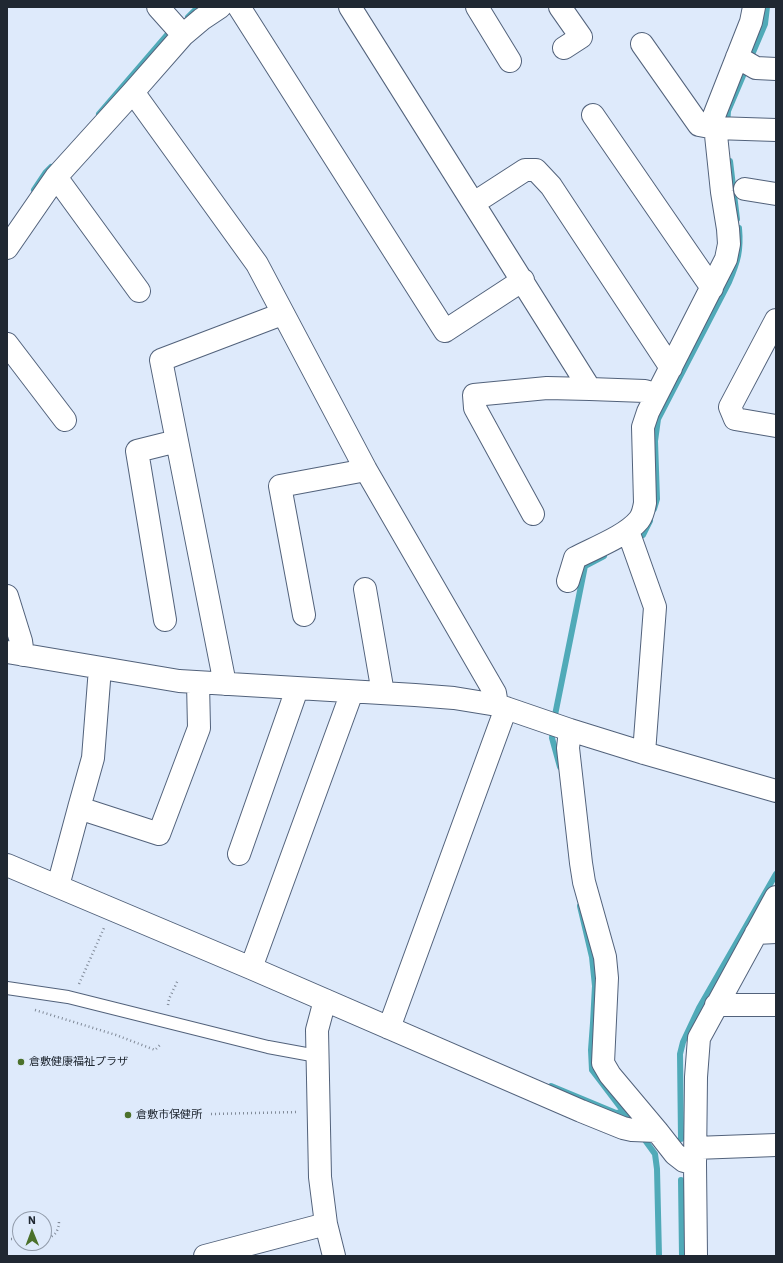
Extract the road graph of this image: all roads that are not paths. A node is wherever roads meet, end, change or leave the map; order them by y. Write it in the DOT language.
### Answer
graph roads {
  1 [pos="158,7"];
  2 [pos="220,7"];
  3 [pos="239,7"];
  4 [pos="350,7"];
  5 [pos="477,7"];
  6 [pos="560,7"];
  7 [pos="754,7"];
  8 [pos="178,30"];
  9 [pos="642,44"];
  10 [pos="564,48"];
  11 [pos="510,60"];
  12 [pos="753,64"];
  13 [pos="133,92"];
  14 [pos="593,115"];
  15 [pos="723,128"];
  16 [pos="776,130"];
  17 [pos="56,177"];
  18 [pos="745,189"];
  19 [pos="776,194"];
  20 [pos="474,203"];
  21 [pos="7,248"];
  22 [pos="523,280"];
  23 [pos="712,288"];
  24 [pos="139,291"];
  25 [pos="282,314"];
  26 [pos="776,320"];
  27 [pos="7,344"];
  28 [pos="671,368"];
  29 [pos="590,389"];
  30 [pos="656,394"];
  31 [pos="65,420"];
  32 [pos="776,426"];
  33 [pos="177,441"];
  34 [pos="366,470"];
  35 [pos="532,514"];
  36 [pos="630,538"];
  37 [pos="568,581"];
  38 [pos="365,589"];
  39 [pos="7,596"];
  40 [pos="304,615"];
  41 [pos="165,620"];
  42 [pos="15,654"];
  43 [pos="100,668"];
  44 [pos="198,683"];
  45 [pos="225,684"];
  46 [pos="297,688"];
  47 [pos="352,692"];
  48 [pos="383,693"];
  49 [pos="502,707"];
  50 [pos="559,726"];
  51 [pos="644,753"];
  52 [pos="776,791"];
  53 [pos="79,808"];
  54 [pos="239,854"];
  55 [pos="7,865"];
  56 [pos="59,880"];
  57 [pos="776,897"];
  58 [pos="766,932"];
  59 [pos="253,962"];
  60 [pos="7,988"];
  61 [pos="325,1000"];
  62 [pos="716,1005"];
  63 [pos="776,1005"];
  64 [pos="391,1022"];
  65 [pos="317,1056"];
  66 [pos="645,1130"];
  67 [pos="776,1145"];
  68 [pos="695,1156"];
  69 [pos="326,1224"];
  70 [pos="204,1256"];
  71 [pos="334,1256"];
  72 [pos="696,1256"];
  1 -- 8 [label="street"];
  2 -- 8 [label="street"];
  3 -- 22 [label="street"];
  4 -- 20 [label="street"];
  5 -- 11 [label="street"];
  6 -- 10 [label="street"];
  7 -- 12 [label="street"];
  8 -- 13 [label="street"];
  9 -- 15 [label="street"];
  12 -- 15 [label="street"];
  13 -- 17 [label="street"];
  13 -- 25 [label="street"];
  14 -- 23 [label="street"];
  15 -- 16 [label="street"];
  15 -- 23 [label="street"];
  17 -- 21 [label="street"];
  17 -- 24 [label="street"];
  18 -- 19 [label="street"];
  20 -- 22 [label="street"];
  20 -- 28 [label="street"];
  22 -- 29 [label="street"];
  23 -- 28 [label="street"];
  25 -- 33 [label="street"];
  25 -- 34 [label="street"];
  26 -- 32 [label="street"];
  27 -- 31 [label="street"];
  28 -- 30 [label="street"];
  29 -- 30 [label="street"];
  29 -- 35 [label="street"];
  30 -- 36 [label="street"];
  33 -- 41 [label="street"];
  33 -- 45 [label="street"];
  34 -- 40 [label="street"];
  34 -- 49 [label="street"];
  36 -- 37 [label="street"];
  36 -- 51 [label="street"];
  38 -- 48 [label="street"];
  39 -- 42 [label="street"];
  42 -- 43 [label="street"];
  43 -- 44 [label="street"];
  43 -- 53 [label="street"];
  44 -- 45 [label="street"];
  44 -- 53 [label="street"];
  45 -- 46 [label="street"];
  46 -- 47 [label="street"];
  46 -- 54 [label="street"];
  47 -- 48 [label="street"];
  47 -- 59 [label="street"];
  48 -- 49 [label="street"];
  49 -- 50 [label="street"];
  49 -- 64 [label="street"];
  50 -- 51 [label="street"];
  50 -- 66 [label="street"];
  51 -- 52 [label="street"];
  53 -- 56 [label="street"];
  55 -- 56 [label="street"];
  56 -- 59 [label="street"];
  57 -- 58 [label="street"];
  58 -- 62 [label="street"];
  59 -- 61 [label="street"];
  60 -- 65 [label="lane"];
  61 -- 64 [label="street"];
  61 -- 65 [label="street"];
  62 -- 63 [label="street"];
  62 -- 68 [label="street"];
  64 -- 66 [label="street"];
  65 -- 69 [label="street"];
  66 -- 68 [label="street"];
  67 -- 68 [label="street"];
  68 -- 72 [label="street"];
  69 -- 70 [label="street"];
  69 -- 71 [label="street"];
}
